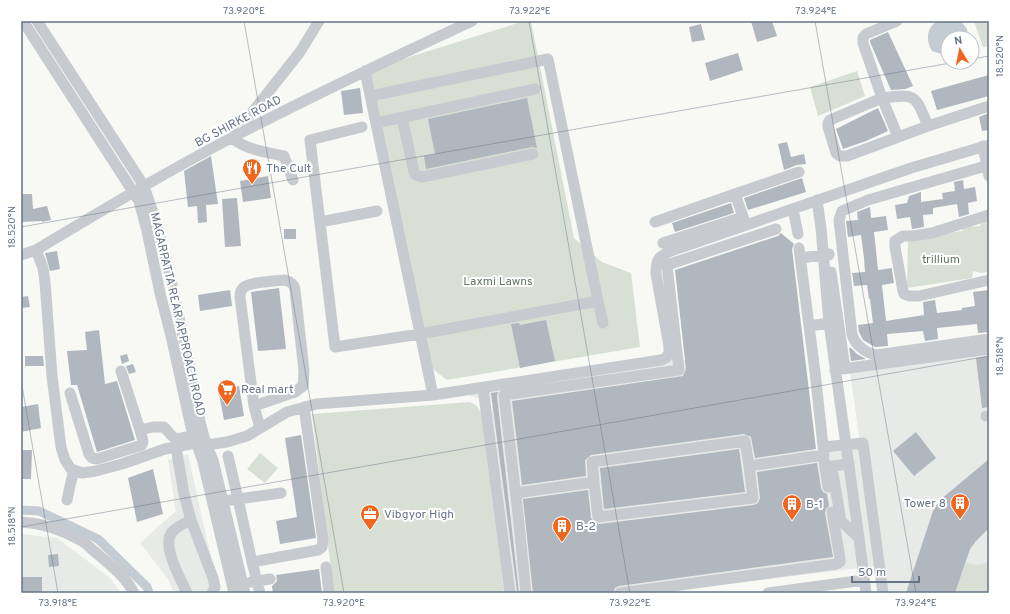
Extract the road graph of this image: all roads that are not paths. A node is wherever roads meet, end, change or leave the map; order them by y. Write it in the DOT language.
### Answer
graph roads {
  1 [pos="23,21"];
  2 [pos="319,21"];
  3 [pos="472,21"];
  4 [pos="898,21"];
  5 [pos="41,24"];
  6 [pos="33,37"];
  7 [pos="365,70"];
  8 [pos="535,89"];
  9 [pos="370,96"];
  10 [pos="882,98"];
  11 [pos="989,106"];
  12 [pos="402,118"];
  13 [pos="376,123"];
  14 [pos="928,126"];
  15 [pos="362,127"];
  16 [pos="898,137"];
  17 [pos="232,138"];
  18 [pos="986,146"];
  19 [pos="533,154"];
  20 [pos="988,169"];
  21 [pos="799,172"];
  22 [pos="293,180"];
  23 [pos="144,186"];
  24 [pos="133,192"];
  25 [pos="734,194"];
  26 [pos="817,200"];
  27 [pos="793,209"];
  28 [pos="377,211"];
  29 [pos="989,215"];
  30 [pos="745,221"];
  31 [pos="320,222"];
  32 [pos="655,222"];
  33 [pos="776,229"];
  34 [pos="798,234"];
  35 [pos="663,243"];
  36 [pos="36,250"];
  37 [pos="21,255"];
  38 [pos="823,255"];
  39 [pos="989,280"];
  40 [pos="598,301"];
  41 [pos="603,323"];
  42 [pos="829,323"];
  43 [pos="809,326"];
  44 [pos="420,334"];
  45 [pos="989,339"];
  46 [pos="989,349"];
  47 [pos="840,369"];
  48 [pos="120,371"];
  49 [pos="483,388"];
  50 [pos="70,393"];
  51 [pos="433,395"];
  52 [pos="254,406"];
  53 [pos="304,407"];
  54 [pos="260,428"];
  55 [pos="140,430"];
  56 [pos="198,441"];
  57 [pos="176,447"];
  58 [pos="846,449"];
  59 [pos="824,451"];
  60 [pos="228,456"];
  61 [pos="849,464"];
  62 [pos="748,466"];
  63 [pos="74,470"];
  64 [pos="829,471"];
  65 [pos="594,482"];
  66 [pos="281,493"];
  67 [pos="516,493"];
  68 [pos="238,498"];
  69 [pos="67,500"];
  70 [pos="223,501"];
  71 [pos="191,520"];
  72 [pos="21,522"];
  73 [pos="859,538"];
  74 [pos="252,562"];
  75 [pos="326,567"];
  76 [pos="270,579"];
  77 [pos="864,580"];
  78 [pos="257,581"];
  79 [pos="244,588"];
  80 [pos="134,593"];
  81 [pos="187,593"];
  82 [pos="212,593"];
  83 [pos="234,593"];
  84 [pos="260,593"];
  85 [pos="330,593"];
  86 [pos="510,593"];
  87 [pos="526,593"];
  88 [pos="620,593"];
  89 [pos="768,593"];
  90 [pos="866,593"];
  91 [pos="883,593"];
  1 -- 6 [label="street, MAGARPATTA REAR APPROACH ROAD"];
  2 -- 17 [label="street"];
  3 -- 7 [label="street, BG SHIRKE ROAD"];
  4 -- 10 [label="street"];
  5 -- 6 [label="street"];
  5 -- 23 [label="street, MAGARPATTA REAR APPROACH ROAD"];
  6 -- 24 [label="street, MAGARPATTA REAR APPROACH ROAD"];
  7 -- 9 [label="street"];
  7 -- 17 [label="street, BG SHIRKE ROAD"];
  8 -- 12 [label="street"];
  9 -- 13 [label="street"];
  9 -- 40 [label="street"];
  10 -- 14 [label="street"];
  10 -- 16 [label="street"];
  10 -- 16 [label="street"];
  11 -- 14 [label="street"];
  12 -- 13 [label="street"];
  12 -- 19 [label="street"];
  13 -- 44 [label="street"];
  14 -- 16 [label="street"];
  15 -- 31 [label="street"];
  17 -- 22 [label="street"];
  17 -- 23 [label="street, BG SHIRKE ROAD"];
  18 -- 20 [label="street"];
  18 -- 26 [label="street"];
  20 -- 45 [label="street"];
  21 -- 25 [label="street"];
  23 -- 24 [label="street, BG SHIRKE ROAD"];
  23 -- 56 [label="street, MAGARPATTA REAR APPROACH ROAD"];
  24 -- 36 [label="street, BG SHIRKE ROAD"];
  24 -- 56 [label="street, MAGARPATTA REAR APPROACH ROAD"];
  25 -- 30 [label="street"];
  25 -- 32 [label="street"];
  26 -- 27 [label="street"];
  26 -- 38 [label="street"];
  27 -- 30 [label="street"];
  27 -- 34 [label="street"];
  28 -- 31 [label="street"];
  29 -- 39 [label="street"];
  30 -- 35 [label="street"];
  30 -- 49 [label="street"];
  31 -- 44 [label="street"];
  33 -- 67 [label="street"];
  36 -- 37 [label="street, BG SHIRKE ROAD"];
  36 -- 63 [label="street"];
  38 -- 42 [label="street"];
  38 -- 43 [label="street"];
  38 -- 47 [label="street"];
  40 -- 41 [label="street"];
  40 -- 44 [label="street"];
  42 -- 43 [label="street"];
  42 -- 47 [label="street"];
  43 -- 59 [label="street"];
  44 -- 51 [label="street"];
  46 -- 47 [label="street"];
  47 -- 58 [label="street"];
  48 -- 55 [label="street"];
  49 -- 51 [label="street"];
  49 -- 86 [label="street"];
  50 -- 55 [label="street"];
  51 -- 53 [label="street"];
  52 -- 52 [label="street"];
  52 -- 54 [label="street"];
  53 -- 54 [label="street"];
  53 -- 74 [label="street"];
  54 -- 56 [label="street"];
  55 -- 56 [label="street"];
  56 -- 57 [label="street"];
  56 -- 70 [label="street, MAGARPATTA REAR APPROACH ROAD"];
  56 -- 83 [label="street, MAGARPATTA REAR APPROACH ROAD"];
  57 -- 63 [label="street"];
  57 -- 71 [label="street"];
  58 -- 59 [label="street"];
  58 -- 61 [label="street"];
  58 -- 91 [label="street"];
  59 -- 62 [label="street"];
  59 -- 64 [label="street"];
  60 -- 68 [label="street"];
  61 -- 64 [label="street"];
  61 -- 73 [label="street"];
  62 -- 65 [label="street"];
  62 -- 65 [label="street"];
  63 -- 69 [label="street"];
  64 -- 73 [label="street"];
  64 -- 88 [label="street"];
  65 -- 67 [label="street"];
  66 -- 68 [label="street"];
  67 -- 87 [label="street"];
  68 -- 70 [label="street"];
  68 -- 74 [label="street"];
  70 -- 79 [label="street, MAGARPATTA REAR APPROACH ROAD"];
  71 -- 81 [label="street"];
  71 -- 82 [label="street"];
  72 -- 80 [label="street"];
  73 -- 77 [label="street"];
  74 -- 78 [label="street"];
  75 -- 85 [label="street"];
  76 -- 78 [label="street"];
  77 -- 89 [label="street"];
  77 -- 90 [label="street"];
  78 -- 79 [label="street"];
  78 -- 84 [label="street"];
}
